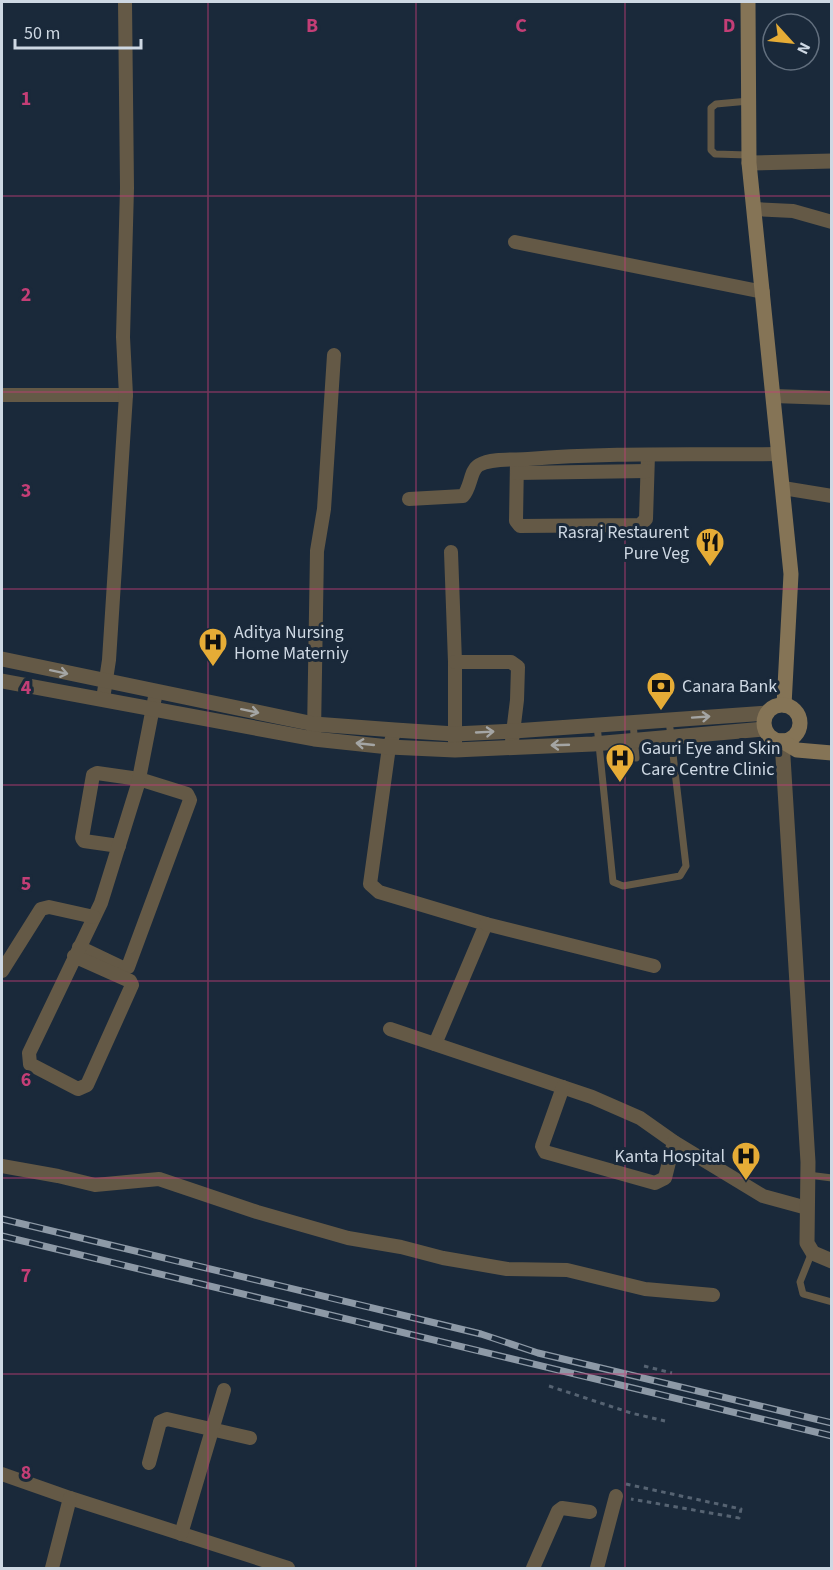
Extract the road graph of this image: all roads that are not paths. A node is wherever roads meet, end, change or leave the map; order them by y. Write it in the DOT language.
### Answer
graph roads {
  1 [pos="125,2"];
  2 [pos="748,2"];
  3 [pos="748,101"];
  4 [pos="748,159"];
  5 [pos="831,161"];
  6 [pos="754,209"];
  7 [pos="831,222"];
  8 [pos="515,242"];
  9 [pos="763,292"];
  10 [pos="334,355"];
  11 [pos="2,394"];
  12 [pos="126,395"];
  13 [pos="773,396"];
  14 [pos="831,398"];
  15 [pos="779,454"];
  16 [pos="648,455"];
  17 [pos="517,466"];
  18 [pos="647,471"];
  19 [pos="783,488"];
  20 [pos="831,496"];
  21 [pos="410,499"];
  22 [pos="451,552"];
  23 [pos="2,659"];
  24 [pos="455,662"];
  25 [pos="2,681"];
  26 [pos="106,682"];
  27 [pos="156,692"];
  28 [pos="103,699"];
  29 [pos="784,705"];
  30 [pos="153,708"];
  31 [pos="767,713"];
  32 [pos="669,720"];
  33 [pos="633,722"];
  34 [pos="597,725"];
  35 [pos="765,729"];
  36 [pos="394,730"];
  37 [pos="314,731"];
  38 [pos="514,731"];
  39 [pos="455,734"];
  40 [pos="670,737"];
  41 [pos="634,740"];
  42 [pos="782,741"];
  43 [pos="598,743"];
  44 [pos="389,747"];
  45 [pos="512,747"];
  46 [pos="454,750"];
  47 [pos="831,753"];
  48 [pos="636,758"];
  49 [pos="139,779"];
  50 [pos="119,846"];
  51 [pos="93,917"];
  52 [pos="486,924"];
  53 [pos="76,951"];
  54 [pos="654,966"];
  55 [pos="2,971"];
  56 [pos="390,1029"];
  57 [pos="435,1044"];
  58 [pos="563,1087"];
  59 [pos="675,1142"];
  60 [pos="2,1167"];
  61 [pos="808,1175"];
  62 [pos="831,1178"];
  63 [pos="807,1208"];
  64 [pos="812,1252"];
  65 [pos="831,1261"];
  66 [pos="713,1295"];
  67 [pos="831,1302"];
  68 [pos="224,1390"];
  69 [pos="212,1430"];
  70 [pos="250,1438"];
  71 [pos="149,1463"];
  72 [pos="2,1474"];
  73 [pos="616,1496"];
  74 [pos="70,1498"];
  75 [pos="590,1512"];
  76 [pos="182,1534"];
  77 [pos="52,1569"];
  78 [pos="288,1569"];
  79 [pos="533,1569"];
  80 [pos="597,1569"];
  1 -- 12 [label="street"];
  2 -- 3 [label="main road"];
  3 -- 4 [label="main road"];
  3 -- 4 [label="lane"];
  4 -- 5 [label="street"];
  4 -- 6 [label="main road"];
  6 -- 7 [label="street"];
  6 -- 9 [label="main road"];
  8 -- 9 [label="street"];
  9 -- 13 [label="main road"];
  10 -- 37 [label="street"];
  11 -- 12 [label="street"];
  12 -- 26 [label="street"];
  13 -- 14 [label="street"];
  13 -- 15 [label="main road"];
  15 -- 16 [label="street"];
  15 -- 19 [label="main road"];
  16 -- 17 [label="street"];
  16 -- 18 [label="street"];
  17 -- 18 [label="street"];
  17 -- 18 [label="street"];
  17 -- 21 [label="street"];
  19 -- 20 [label="street"];
  19 -- 29 [label="main road"];
  22 -- 24 [label="street"];
  23 -- 26 [label="street, one-way"];
  24 -- 38 [label="street"];
  24 -- 39 [label="street"];
  25 -- 28 [label="street"];
  26 -- 27 [label="street"];
  26 -- 28 [label="street"];
  27 -- 30 [label="street"];
  27 -- 37 [label="street, one-way"];
  28 -- 30 [label="street"];
  29 -- 31 [label="main road"];
  29 -- 42 [label="main road"];
  30 -- 37 [label="street"];
  30 -- 49 [label="street"];
  32 -- 31 [label="street, one-way"];
  31 -- 35 [label="main road"];
  32 -- 33 [label="street"];
  32 -- 40 [label="lane"];
  33 -- 34 [label="street"];
  33 -- 41 [label="lane"];
  34 -- 38 [label="street"];
  34 -- 43 [label="lane"];
  35 -- 40 [label="street"];
  35 -- 42 [label="main road"];
  36 -- 37 [label="street"];
  36 -- 39 [label="street"];
  36 -- 44 [label="street"];
  44 -- 37 [label="street, one-way"];
  39 -- 38 [label="street, one-way"];
  38 -- 45 [label="street"];
  39 -- 46 [label="street"];
  40 -- 41 [label="street"];
  40 -- 43 [label="lane"];
  41 -- 43 [label="street"];
  41 -- 48 [label="lane"];
  42 -- 47 [label="main road"];
  42 -- 61 [label="street"];
  43 -- 45 [label="street, one-way"];
  44 -- 46 [label="street"];
  44 -- 52 [label="street"];
  45 -- 46 [label="street"];
  49 -- 50 [label="street"];
  49 -- 50 [label="street"];
  49 -- 53 [label="street"];
  50 -- 51 [label="street"];
  51 -- 53 [label="street"];
  51 -- 55 [label="street"];
  52 -- 54 [label="street"];
  52 -- 57 [label="street"];
  53 -- 53 [label="street"];
  56 -- 57 [label="street"];
  57 -- 58 [label="street"];
  58 -- 59 [label="street"];
  58 -- 59 [label="street"];
  59 -- 63 [label="street"];
  60 -- 66 [label="street"];
  61 -- 62 [label="lane"];
  61 -- 63 [label="street"];
  63 -- 64 [label="street"];
  64 -- 65 [label="street"];
  64 -- 67 [label="lane"];
  68 -- 69 [label="street"];
  69 -- 70 [label="street"];
  69 -- 71 [label="street"];
  69 -- 76 [label="street"];
  72 -- 74 [label="street"];
  73 -- 80 [label="street"];
  74 -- 76 [label="street"];
  74 -- 77 [label="street"];
  75 -- 79 [label="street"];
  76 -- 78 [label="street"];
}
